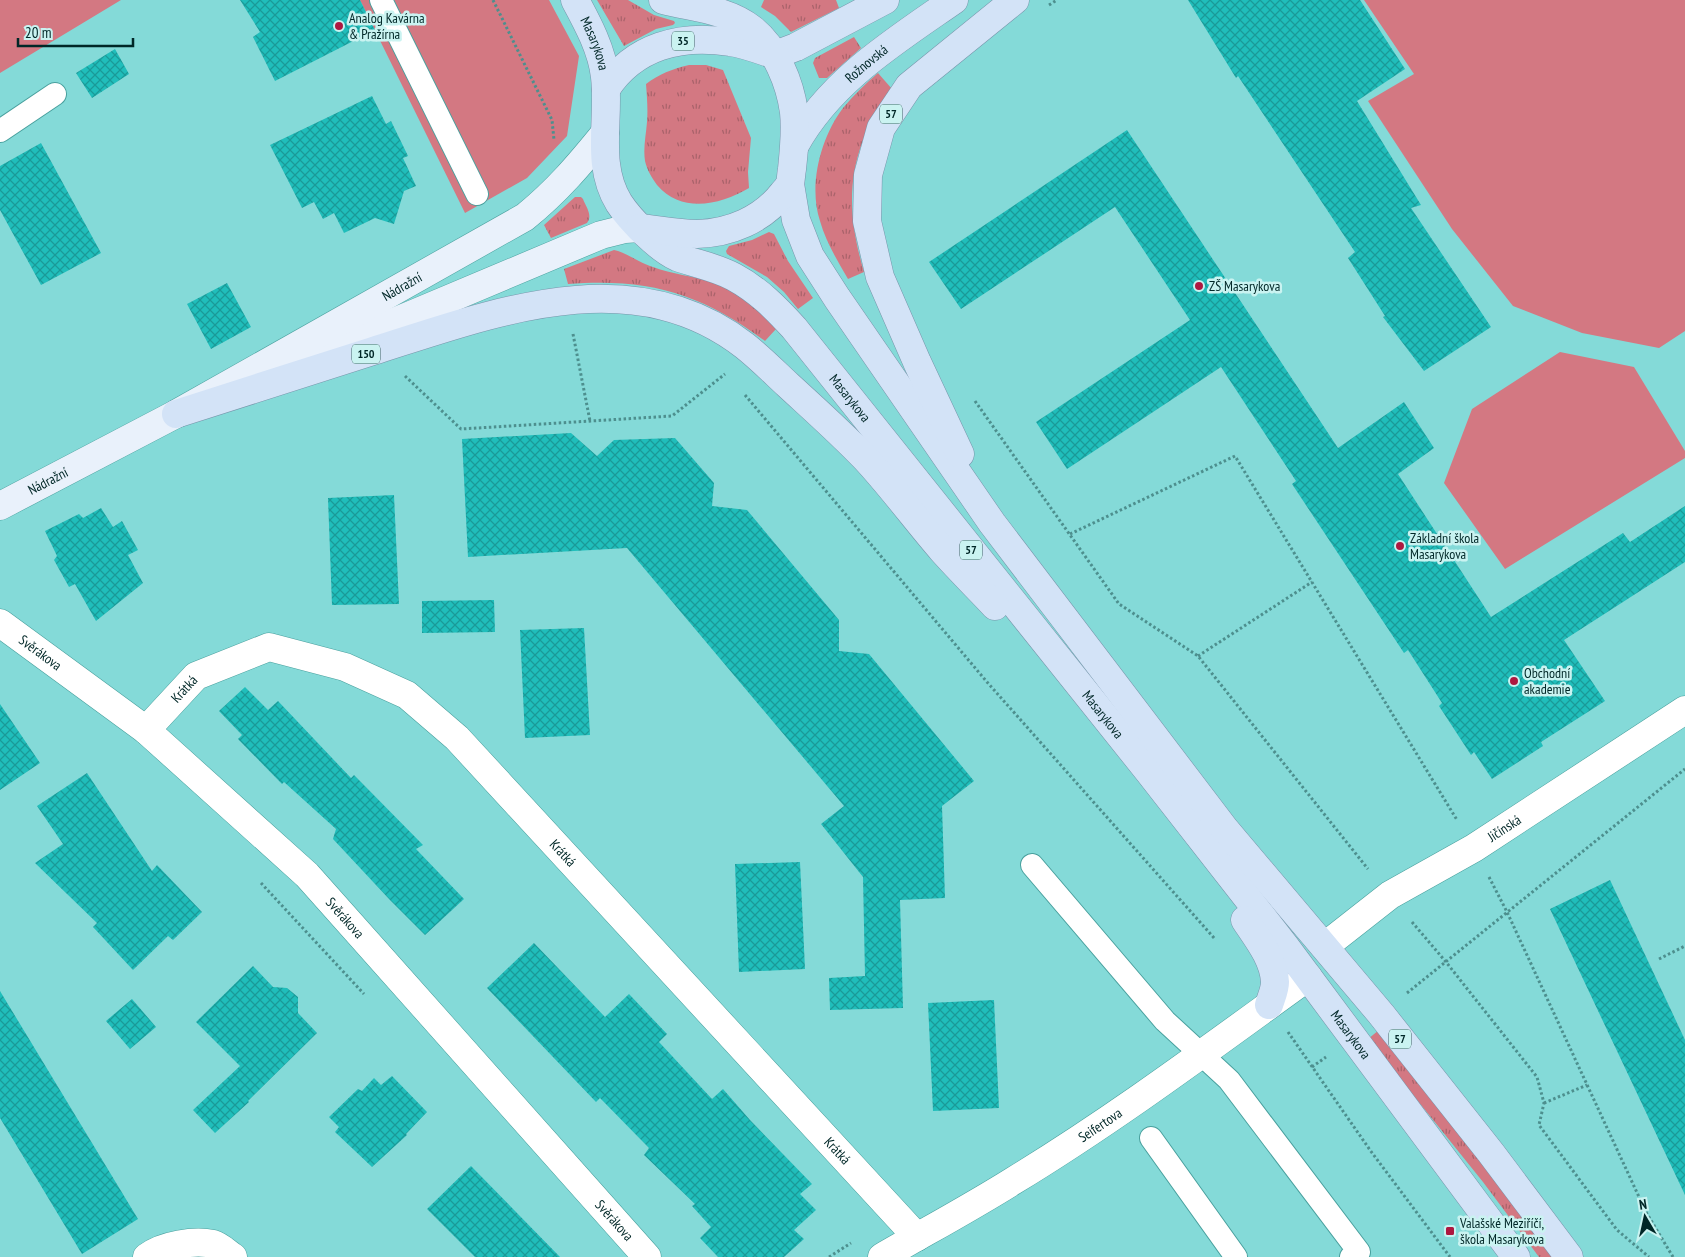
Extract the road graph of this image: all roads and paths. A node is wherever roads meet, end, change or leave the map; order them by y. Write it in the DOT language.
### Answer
graph roads {
  1 [pos="381,0"];
  2 [pos="493,0"];
  3 [pos="575,0"];
  4 [pos="663,0"];
  5 [pos="884,0"];
  6 [pos="954,0"];
  7 [pos="1015,0"];
  8 [pos="774,55"];
  9 [pos="606,90"];
  10 [pos="55,94"];
  11 [pos="0,131"];
  12 [pos="605,133"];
  13 [pos="554,143"];
  14 [pos="795,146"];
  15 [pos="790,184"];
  16 [pos="477,194"];
  17 [pos="640,228"];
  18 [pos="573,333"];
  19 [pos="720,367"];
  20 [pos="398,370"];
  21 [pos="726,373"];
  22 [pos="732,380"];
  23 [pos="744,394"];
  24 [pos="972,397"];
  25 [pos="176,414"];
  26 [pos="590,421"];
  27 [pos="0,506"];
  28 [pos="992,523"];
  29 [pos="1070,534"];
  30 [pos="1312,582"];
  31 [pos="0,622"];
  32 [pos="1198,656"];
  33 [pos="1685,710"];
  34 [pos="146,730"];
  35 [pos="1685,769"];
  36 [pos="1149,772"];
  37 [pos="1474,848"];
  38 [pos="1032,865"];
  39 [pos="256,878"];
  40 [pos="1390,895"];
  41 [pos="1507,912"];
  42 [pos="1218,942"];
  43 [pos="1325,946"];
  44 [pos="1685,946"];
  45 [pos="1659,959"];
  46 [pos="1446,962"];
  47 [pos="1308,977"];
  48 [pos="1407,993"];
  49 [pos="367,998"];
  50 [pos="1269,1005"];
  51 [pos="1287,1031"];
  52 [pos="1353,1037"];
  53 [pos="1203,1054"];
  54 [pos="1587,1085"];
  55 [pos="1544,1103"];
  56 [pos="1151,1138"];
  57 [pos="917,1237"];
  58 [pos="148,1257"];
  59 [pos="234,1257"];
  60 [pos="647,1257"];
  61 [pos="882,1257"];
  62 [pos="1236,1257"];
  63 [pos="1351,1257"];
  64 [pos="1450,1257"];
  65 [pos="1502,1257"];
  66 [pos="1516,1257"];
  67 [pos="1568,1257"];
  68 [pos="1649,1257"];
  69 [pos="1672,1257"];
  1 -- 16 [label="lane"];
  2 -- 13 [label="path"];
  3 -- 9 [label="main road, Masarykova"];
  4 -- 8 [label="main road"];
  5 -- 8 [label="main road"];
  6 -- 14 [label="main road, Rožnovská"];
  7 -- 28 [label="main road, 57"];
  8 -- 9 [label="main road, 35"];
  8 -- 14 [label="main road"];
  9 -- 12 [label="main road, Masarykova"];
  10 -- 11 [label="lane"];
  12 -- 17 [label="main road, Masarykova"];
  12 -- 25 [label="main road, Nádražní / 150"];
  14 -- 15 [label="main road, Masarykova"];
  15 -- 17 [label="main road"];
  15 -- 28 [label="main road, Masarykova / 57"];
  17 -- 25 [label="main road, Nádražní / 150"];
  17 -- 36 [label="main road, Masarykova / 57"];
  18 -- 26 [label="path"];
  19 -- 21 [label="path"];
  20 -- 26 [label="path"];
  21 -- 22 [label="path"];
  21 -- 26 [label="path"];
  23 -- 42 [label="path"];
  24 -- 29 [label="path"];
  25 -- 27 [label="main road, Nádražní / 150"];
  25 -- 36 [label="main road, 150"];
  28 -- 43 [label="main road, Masarykova / 57"];
  29 -- 30 [label="path"];
  29 -- 32 [label="path"];
  30 -- 32 [label="path"];
  30 -- 37 [label="path"];
  31 -- 34 [label="street, Svěrákova"];
  32 -- 40 [label="path"];
  33 -- 37 [label="street, Jičínská"];
  34 -- 57 [label="street, Krátká"];
  34 -- 60 [label="street, Svěrákova"];
  35 -- 41 [label="path"];
  36 -- 47 [label="main road, Masarykova / 57"];
  36 -- 50 [label="main road, 57"];
  37 -- 40 [label="street, Jičínská"];
  37 -- 41 [label="path"];
  38 -- 53 [label="lane"];
  39 -- 49 [label="path"];
  40 -- 43 [label="street, Jičínská"];
  40 -- 46 [label="path"];
  41 -- 46 [label="path"];
  41 -- 54 [label="path"];
  43 -- 67 [label="main road, Masarykova / 57"];
  44 -- 45 [label="path"];
  46 -- 48 [label="path"];
  46 -- 55 [label="path"];
  47 -- 50 [label="street, Seifertova"];
  47 -- 52 [label="main road, Masarykova / 57"];
  50 -- 53 [label="street, Seifertova"];
  51 -- 64 [label="path"];
  52 -- 65 [label="main road"];
  52 -- 66 [label="main road, Masarykova / 57"];
  53 -- 57 [label="street, Seifertova"];
  53 -- 63 [label="lane"];
  54 -- 55 [label="path"];
  54 -- 69 [label="path"];
  55 -- 68 [label="path"];
  56 -- 62 [label="lane"];
  57 -- 61 [label="street, Seifertova"];
  58 -- 59 [label="street"];
}
